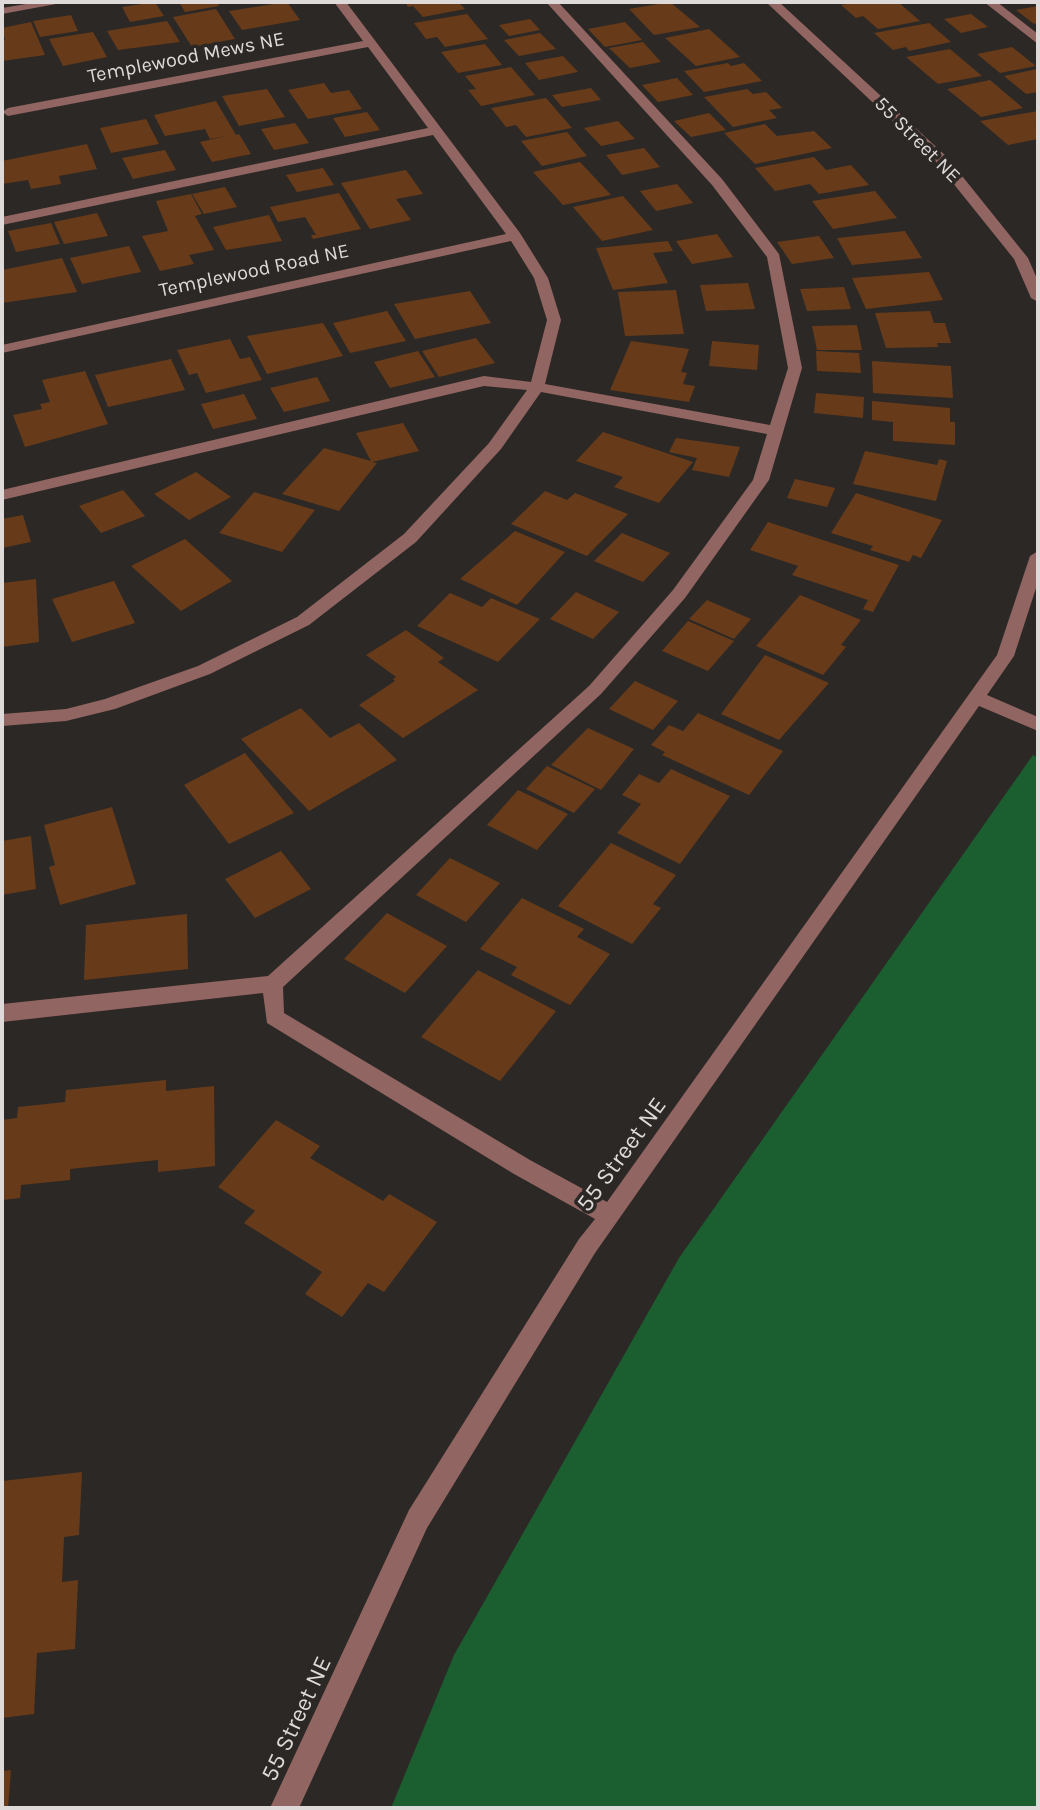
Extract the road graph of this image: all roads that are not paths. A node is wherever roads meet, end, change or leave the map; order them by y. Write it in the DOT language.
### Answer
graph roads {
  1 [pos="61,2"];
  2 [pos="340,2"];
  3 [pos="552,2"];
  4 [pos="772,2"];
  5 [pos="990,2"];
  6 [pos="2,11"];
  7 [pos="1038,40"];
  8 [pos="370,43"];
  9 [pos="8,112"];
  10 [pos="437,130"];
  11 [pos="2,221"];
  12 [pos="515,236"];
  13 [pos="1038,298"];
  14 [pos="2,349"];
  15 [pos="537,387"];
  16 [pos="776,431"];
  17 [pos="2,495"];
  18 [pos="1038,556"];
  19 [pos="977,698"];
  20 [pos="2,720"];
  21 [pos="1038,724"];
  22 [pos="273,984"];
  23 [pos="2,1013"];
  24 [pos="611,1216"];
  25 [pos="284,1808"];
  1 -- 6 [label="street"];
  2 -- 8 [label="street"];
  3 -- 16 [label="street"];
  4 -- 13 [label="street, 55 Street NE"];
  5 -- 7 [label="street"];
  8 -- 9 [label="street, Templewood Mews NE"];
  8 -- 10 [label="street"];
  10 -- 11 [label="street"];
  10 -- 12 [label="street"];
  12 -- 14 [label="street, Templewood Road NE"];
  12 -- 15 [label="street"];
  15 -- 16 [label="street"];
  15 -- 17 [label="street"];
  15 -- 20 [label="street"];
  16 -- 22 [label="street"];
  18 -- 19 [label="street, 55 Street NE"];
  19 -- 21 [label="street"];
  19 -- 24 [label="street, 55 Street NE"];
  22 -- 23 [label="street"];
  22 -- 24 [label="street"];
  24 -- 25 [label="street, 55 Street NE"];
}
